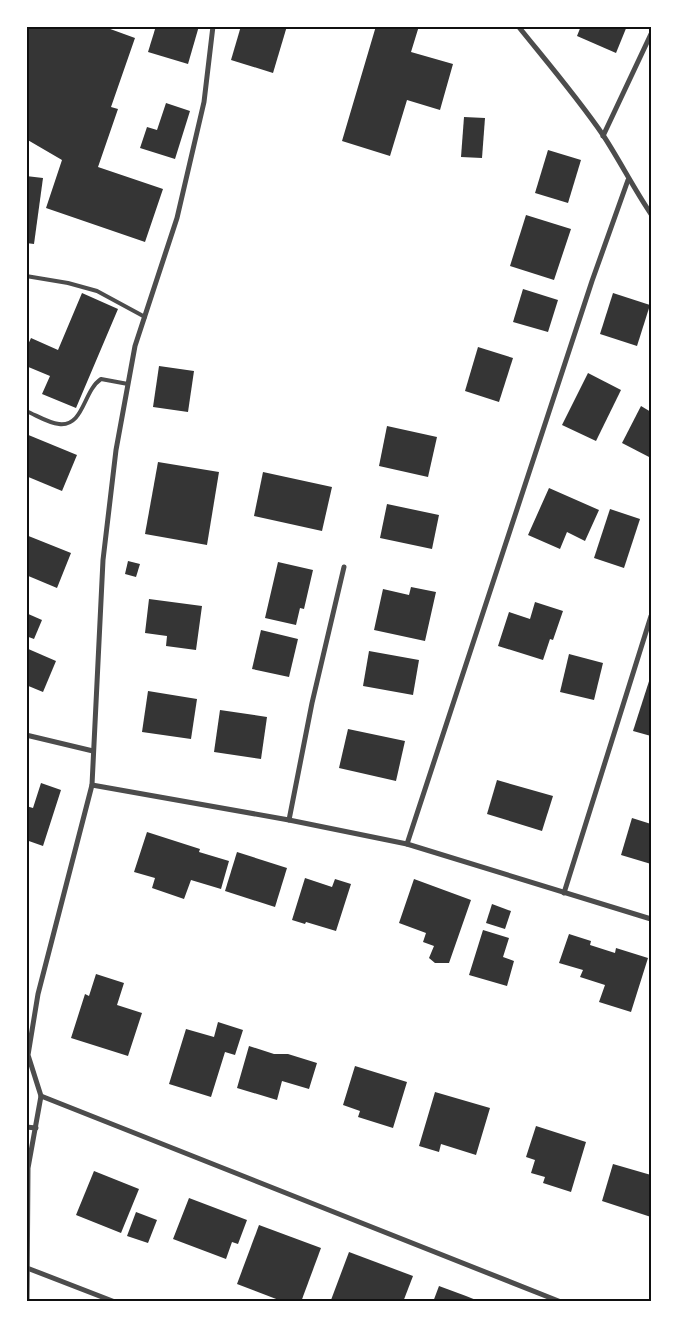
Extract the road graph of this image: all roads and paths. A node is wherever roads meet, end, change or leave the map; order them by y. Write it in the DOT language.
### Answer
graph roads {
  1 [pos="213,26"];
  2 [pos="518,26"];
  3 [pos="651,34"];
  4 [pos="603,136"];
  5 [pos="628,180"];
  6 [pos="651,214"];
  7 [pos="26,276"];
  8 [pos="145,316"];
  9 [pos="128,384"];
  10 [pos="26,411"];
  11 [pos="344,567"];
  12 [pos="651,616"];
  13 [pos="26,735"];
  14 [pos="93,751"];
  15 [pos="92,785"];
  16 [pos="289,820"];
  17 [pos="407,844"];
  18 [pos="564,893"];
  19 [pos="651,919"];
  20 [pos="42,1096"];
  21 [pos="26,1127"];
  22 [pos="36,1128"];
  23 [pos="27,1268"];
  24 [pos="27,1302"];
  25 [pos="115,1302"];
  26 [pos="562,1302"];
  1 -- 8 [label="street"];
  2 -- 4 [label="street"];
  3 -- 4 [label="street"];
  4 -- 5 [label="street"];
  5 -- 6 [label="street"];
  5 -- 17 [label="street"];
  7 -- 8 [label="lane"];
  8 -- 9 [label="street"];
  9 -- 10 [label="lane"];
  9 -- 14 [label="street"];
  11 -- 16 [label="street"];
  12 -- 18 [label="street"];
  13 -- 14 [label="street"];
  14 -- 15 [label="street"];
  15 -- 16 [label="street"];
  15 -- 20 [label="street"];
  16 -- 17 [label="street"];
  17 -- 18 [label="street"];
  18 -- 19 [label="street"];
  20 -- 22 [label="street"];
  20 -- 26 [label="street"];
  21 -- 22 [label="street"];
  22 -- 23 [label="street"];
  23 -- 24 [label="street"];
  23 -- 25 [label="street"];
}
